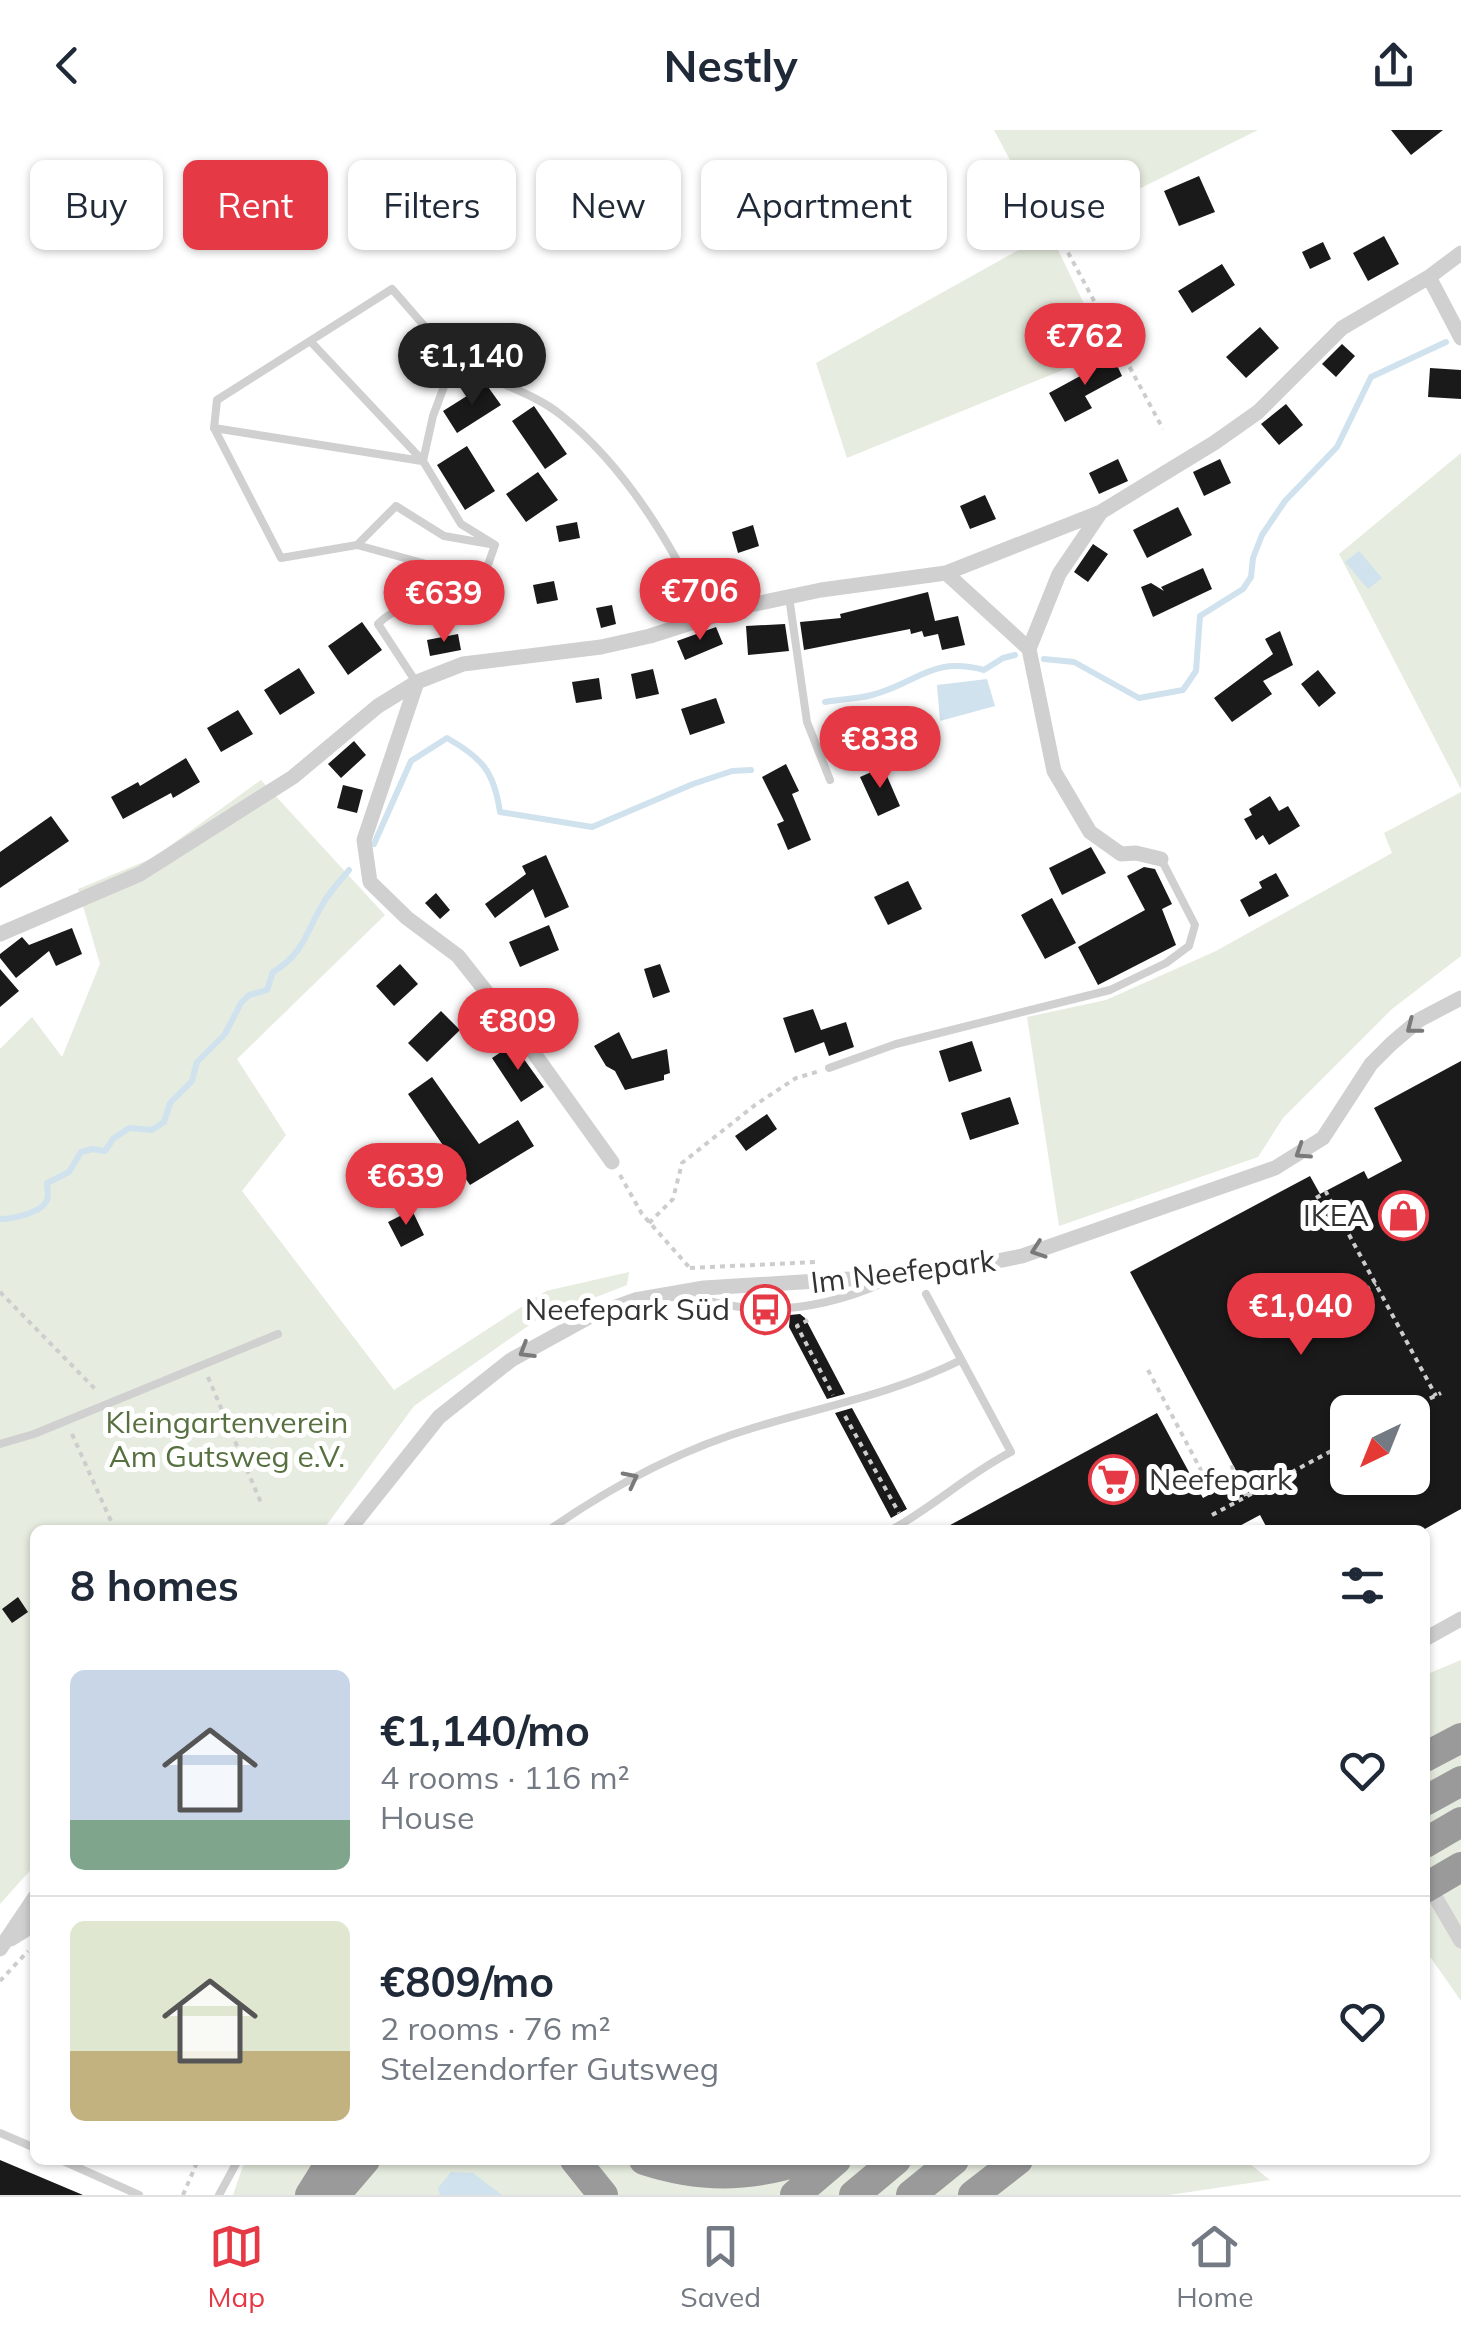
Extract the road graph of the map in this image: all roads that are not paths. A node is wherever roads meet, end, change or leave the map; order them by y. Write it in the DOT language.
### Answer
graph roads {
  1 [pos="1461,253"];
  2 [pos="1429,277"];
  3 [pos="1461,338"];
  4 [pos="311,342"];
  5 [pos="455,357"];
  6 [pos="214,428"];
  7 [pos="423,461"];
  8 [pos="1102,512"];
  9 [pos="357,545"];
  10 [pos="495,545"];
  11 [pos="946,573"];
  12 [pos="481,579"];
  13 [pos="789,597"];
  14 [pos="706,618"];
  15 [pos="1029,649"];
  16 [pos="416,682"];
  17 [pos="830,780"];
  18 [pos="1161,859"];
  19 [pos="0,934"];
  20 [pos="1461,998"];
  21 [pos="829,1068"];
  22 [pos="612,1162"];
  23 [pos="898,1276"];
  24 [pos="682,1292"];
  25 [pos="926,1294"];
  26 [pos="278,1334"];
  27 [pos="962,1360"];
  28 [pos="0,1444"];
  29 [pos="353,1525"];
  30 [pos="555,1525"];
  31 [pos="900,1525"];
  32 [pos="1461,1619"];
  33 [pos="1430,1636"];
  34 [pos="1461,1738"];
  35 [pos="1430,1755"];
  36 [pos="1461,1780"];
  37 [pos="1430,1797"];
  38 [pos="1460,1868"];
  39 [pos="1430,1885"];
  40 [pos="1430,1888"];
  41 [pos="30,1905"];
  42 [pos="30,1927"];
  43 [pos="1461,1941"];
  44 [pos="4,1945"];
  45 [pos="0,2133"];
  46 [pos="30,2146"];
  47 [pos="72,2165"];
  48 [pos="235,2165"];
  49 [pos="329,2165"];
  50 [pos="361,2165"];
  51 [pos="579,2165"];
  52 [pos="663,2165"];
  53 [pos="779,2165"];
  54 [pos="830,2165"];
  55 [pos="890,2165"];
  56 [pos="948,2165"];
  57 [pos="1012,2165"];
  58 [pos="1012,2165"];
  59 [pos="139,2195"];
  60 [pos="219,2195"];
  61 [pos="310,2195"];
  62 [pos="335,2195"];
  63 [pos="603,2195"];
  64 [pos="794,2195"];
  65 [pos="854,2195"];
  66 [pos="912,2195"];
  67 [pos="972,2195"];
  68 [pos="990,2195"];
  1 -- 2 [label="street"];
  2 -- 3 [label="street"];
  2 -- 8 [label="street"];
  4 -- 5 [label="lane"];
  4 -- 6 [label="lane"];
  4 -- 7 [label="lane"];
  5 -- 7 [label="lane"];
  5 -- 14 [label="lane"];
  6 -- 7 [label="lane"];
  6 -- 9 [label="lane"];
  7 -- 10 [label="lane"];
  8 -- 11 [label="street"];
  8 -- 15 [label="street"];
  9 -- 10 [label="lane"];
  9 -- 12 [label="lane"];
  10 -- 12 [label="lane"];
  11 -- 13 [label="street"];
  11 -- 15 [label="street"];
  12 -- 16 [label="lane"];
  13 -- 14 [label="street"];
  13 -- 17 [label="lane"];
  14 -- 16 [label="street"];
  15 -- 18 [label="street"];
  16 -- 19 [label="street"];
  16 -- 22 [label="street"];
  18 -- 21 [label="lane"];
  20 -- 23 [label="street, Im Neefepark, one-way"];
  23 -- 24 [label="street, Im Neefepark"];
  23 -- 24 [label="lane"];
  24 -- 29 [label="street, Im Neefepark, one-way"];
  25 -- 27 [label="lane"];
  26 -- 28 [label="lane"];
  30 -- 27 [label="lane, one-way"];
  27 -- 31 [label="lane"];
  32 -- 33 [label="street"];
  34 -- 35 [label="highway"];
  36 -- 37 [label="highway"];
  38 -- 39 [label="highway"];
  40 -- 43 [label="street"];
  41 -- 44 [label="street"];
  42 -- 44 [label="street"];
  45 -- 46 [label="lane"];
  47 -- 59 [label="lane"];
  48 -- 60 [label="lane"];
  49 -- 61 [label="highway"];
  50 -- 62 [label="highway"];
  51 -- 63 [label="highway"];
  52 -- 53 [label="highway"];
  54 -- 64 [label="highway"];
  55 -- 65 [label="highway"];
  56 -- 66 [label="highway"];
  57 -- 67 [label="highway"];
  58 -- 68 [label="highway"];
}
